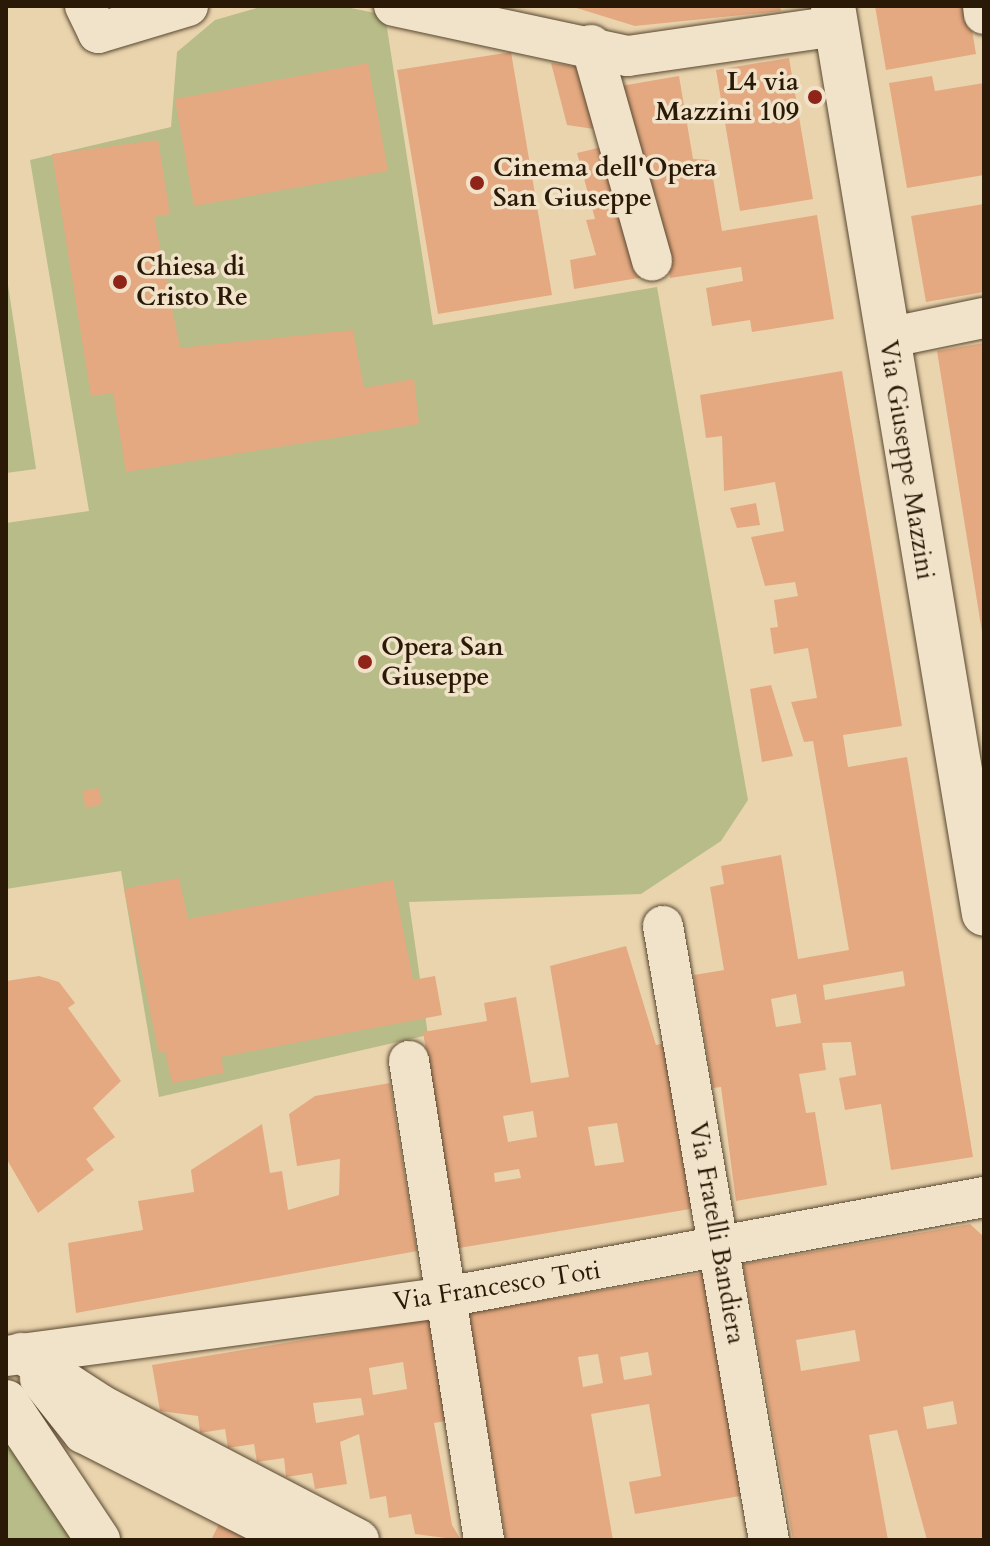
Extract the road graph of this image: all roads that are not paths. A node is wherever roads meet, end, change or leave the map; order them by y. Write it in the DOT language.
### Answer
graph roads {
  1 [pos="85,6"];
  2 [pos="188,6"];
  3 [pos="394,6"];
  4 [pos="983,6"];
  5 [pos="984,14"];
  6 [pos="835,16"];
  7 [pos="532,19"];
  8 [pos="591,45"];
  9 [pos="652,261"];
  10 [pos="984,318"];
  11 [pos="887,338"];
  12 [pos="984,914"];
  13 [pos="663,926"];
  14 [pos="409,1061"];
  15 [pos="984,1197"];
  16 [pos="721,1247"];
  17 [pos="446,1297"];
  18 [pos="13,1355"];
  19 [pos="6,1402"];
  20 [pos="98,1540"];
  21 [pos="294,1540"];
  22 [pos="359,1540"];
  23 [pos="484,1540"];
  24 [pos="769,1540"];
  1 -- 2 [label="street"];
  3 -- 7 [label="street"];
  4 -- 5 [label="street"];
  6 -- 8 [label="street"];
  6 -- 11 [label="street, Via Giuseppe Mazzini"];
  7 -- 8 [label="street"];
  8 -- 9 [label="street"];
  10 -- 11 [label="street"];
  11 -- 12 [label="street, Via Giuseppe Mazzini"];
  13 -- 16 [label="street, Via Fratelli Bandiera"];
  14 -- 17 [label="street"];
  15 -- 16 [label="street, Via Francesco Toti"];
  16 -- 17 [label="street, Via Francesco Toti"];
  16 -- 24 [label="street, Via Fratelli Bandiera"];
  17 -- 18 [label="street, Via Francesco Toti"];
  17 -- 23 [label="street"];
  18 -- 21 [label="street"];
  18 -- 22 [label="street"];
  19 -- 20 [label="street"];
}
